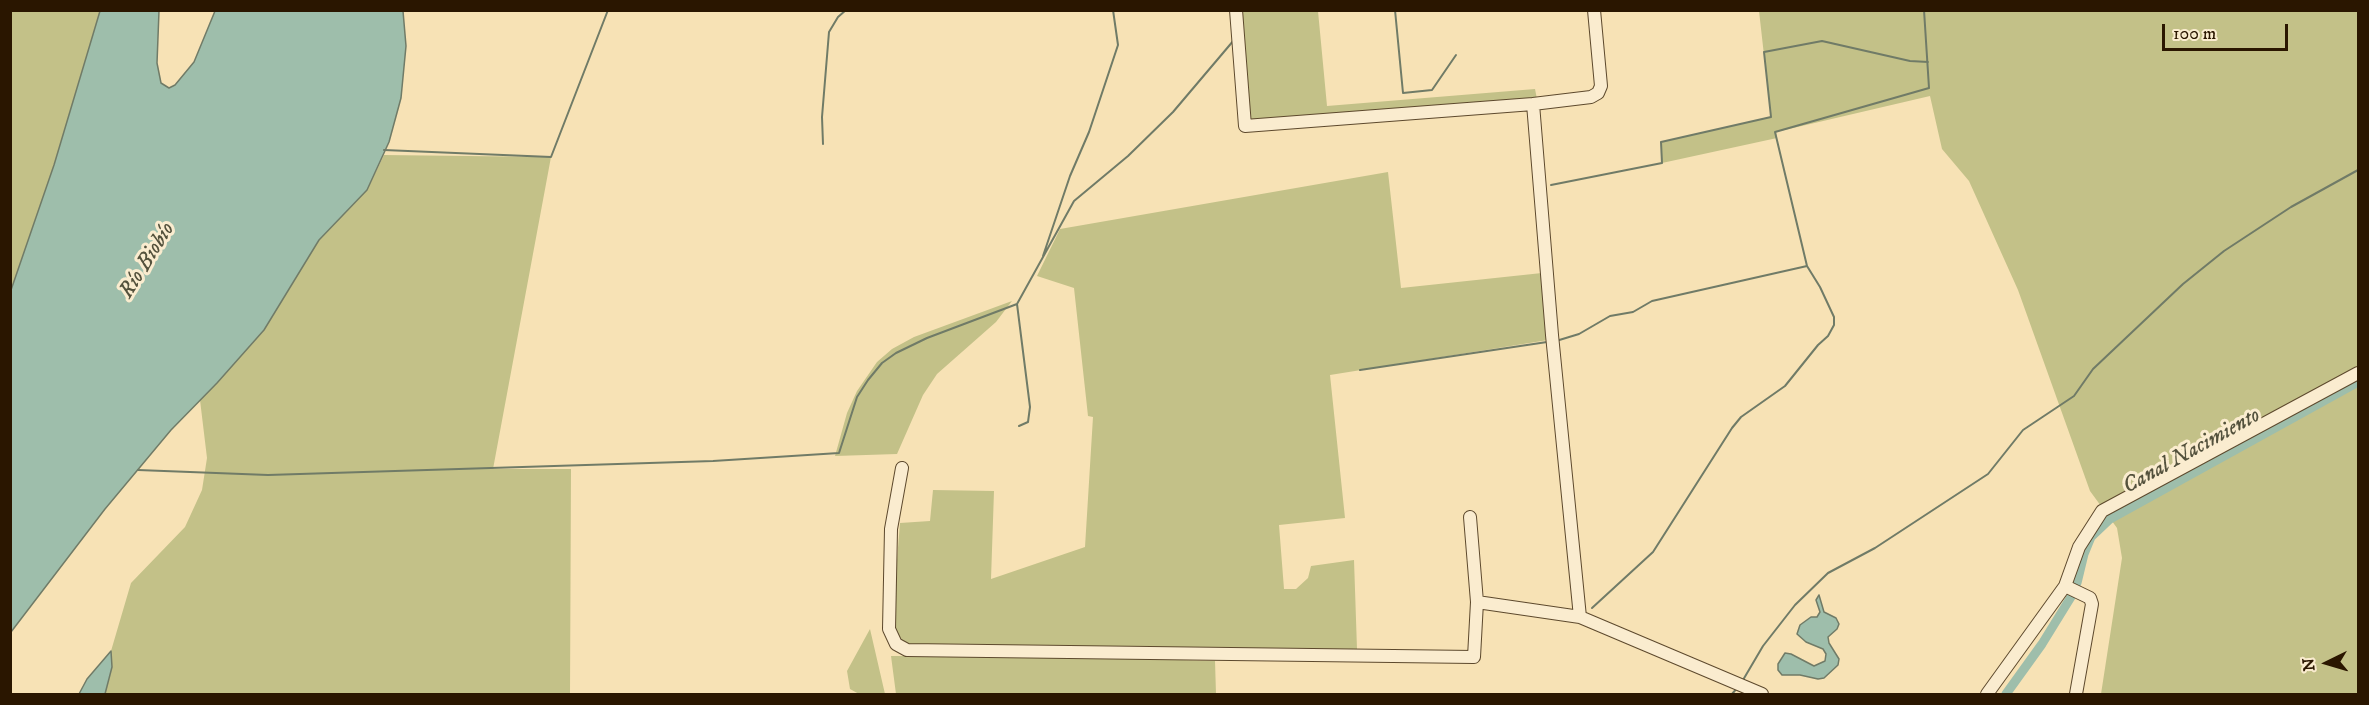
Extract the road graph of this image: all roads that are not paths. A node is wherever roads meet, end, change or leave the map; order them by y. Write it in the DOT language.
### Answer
graph roads {
  1 [pos="1236,10"];
  2 [pos="1594,10"];
  3 [pos="1533,104"];
  4 [pos="2358,373"];
  5 [pos="902,468"];
  6 [pos="1470,517"];
  7 [pos="2065,586"];
  8 [pos="1477,602"];
  9 [pos="1580,617"];
  10 [pos="1762,694"];
  11 [pos="1987,694"];
  12 [pos="2076,694"];
  1 -- 3 [label="street"];
  2 -- 3 [label="street"];
  3 -- 9 [label="street"];
  4 -- 7 [label="street"];
  5 -- 8 [label="street"];
  6 -- 8 [label="street"];
  7 -- 11 [label="street"];
  7 -- 12 [label="street"];
  8 -- 9 [label="street"];
  9 -- 10 [label="street"];
}
